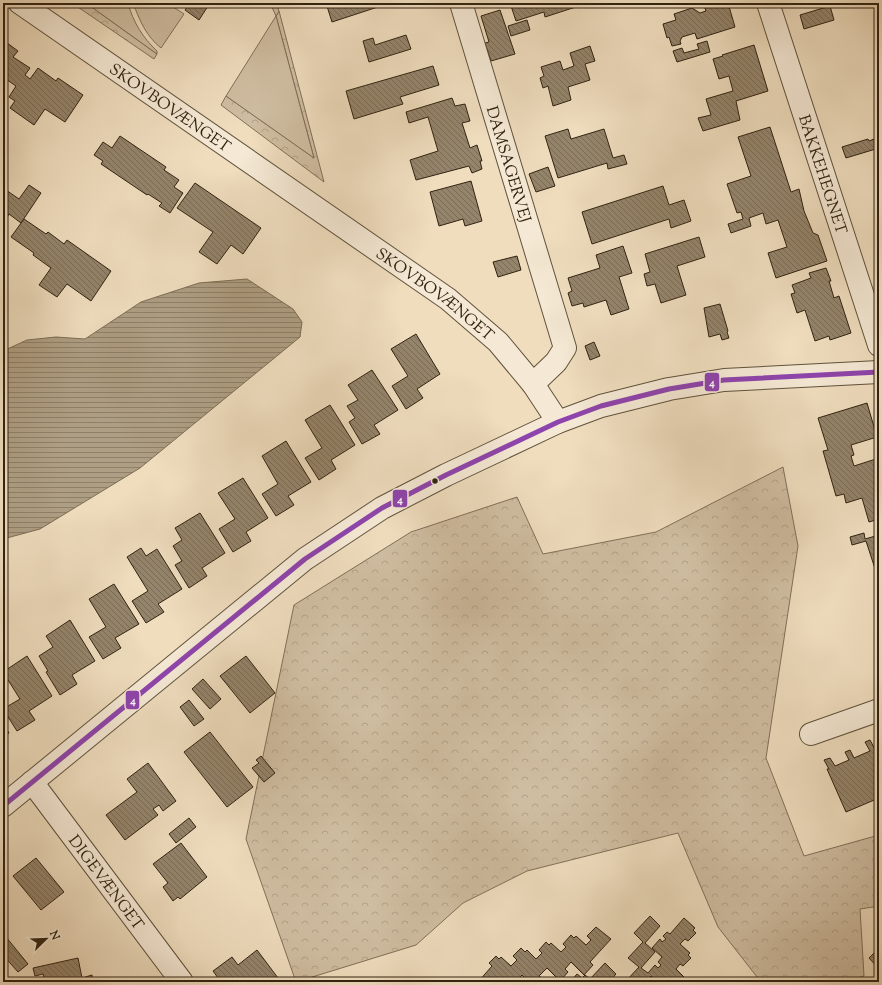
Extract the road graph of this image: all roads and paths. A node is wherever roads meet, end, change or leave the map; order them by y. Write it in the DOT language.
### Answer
graph roads {
  1 [pos="20,3"];
  2 [pos="460,3"];
  3 [pos="768,3"];
  4 [pos="879,345"];
  5 [pos="879,372"];
  6 [pos="534,384"];
  7 [pos="558,422"];
  8 [pos="879,710"];
  9 [pos="811,734"];
  10 [pos="32,782"];
  11 [pos="3,806"];
  12 [pos="182,982"];
  1 -- 6 [label="street, SKOVBOVÆNGET"];
  2 -- 6 [label="street, DAMSAGERVEJ"];
  3 -- 4 [label="street, BAKKEHEGNET"];
  5 -- 7 [label="street"];
  6 -- 7 [label="street, SKOVBOVÆNGET"];
  7 -- 10 [label="street"];
  8 -- 9 [label="street"];
  10 -- 11 [label="street"];
  10 -- 12 [label="street, DIGEVÆNGET"];
}
